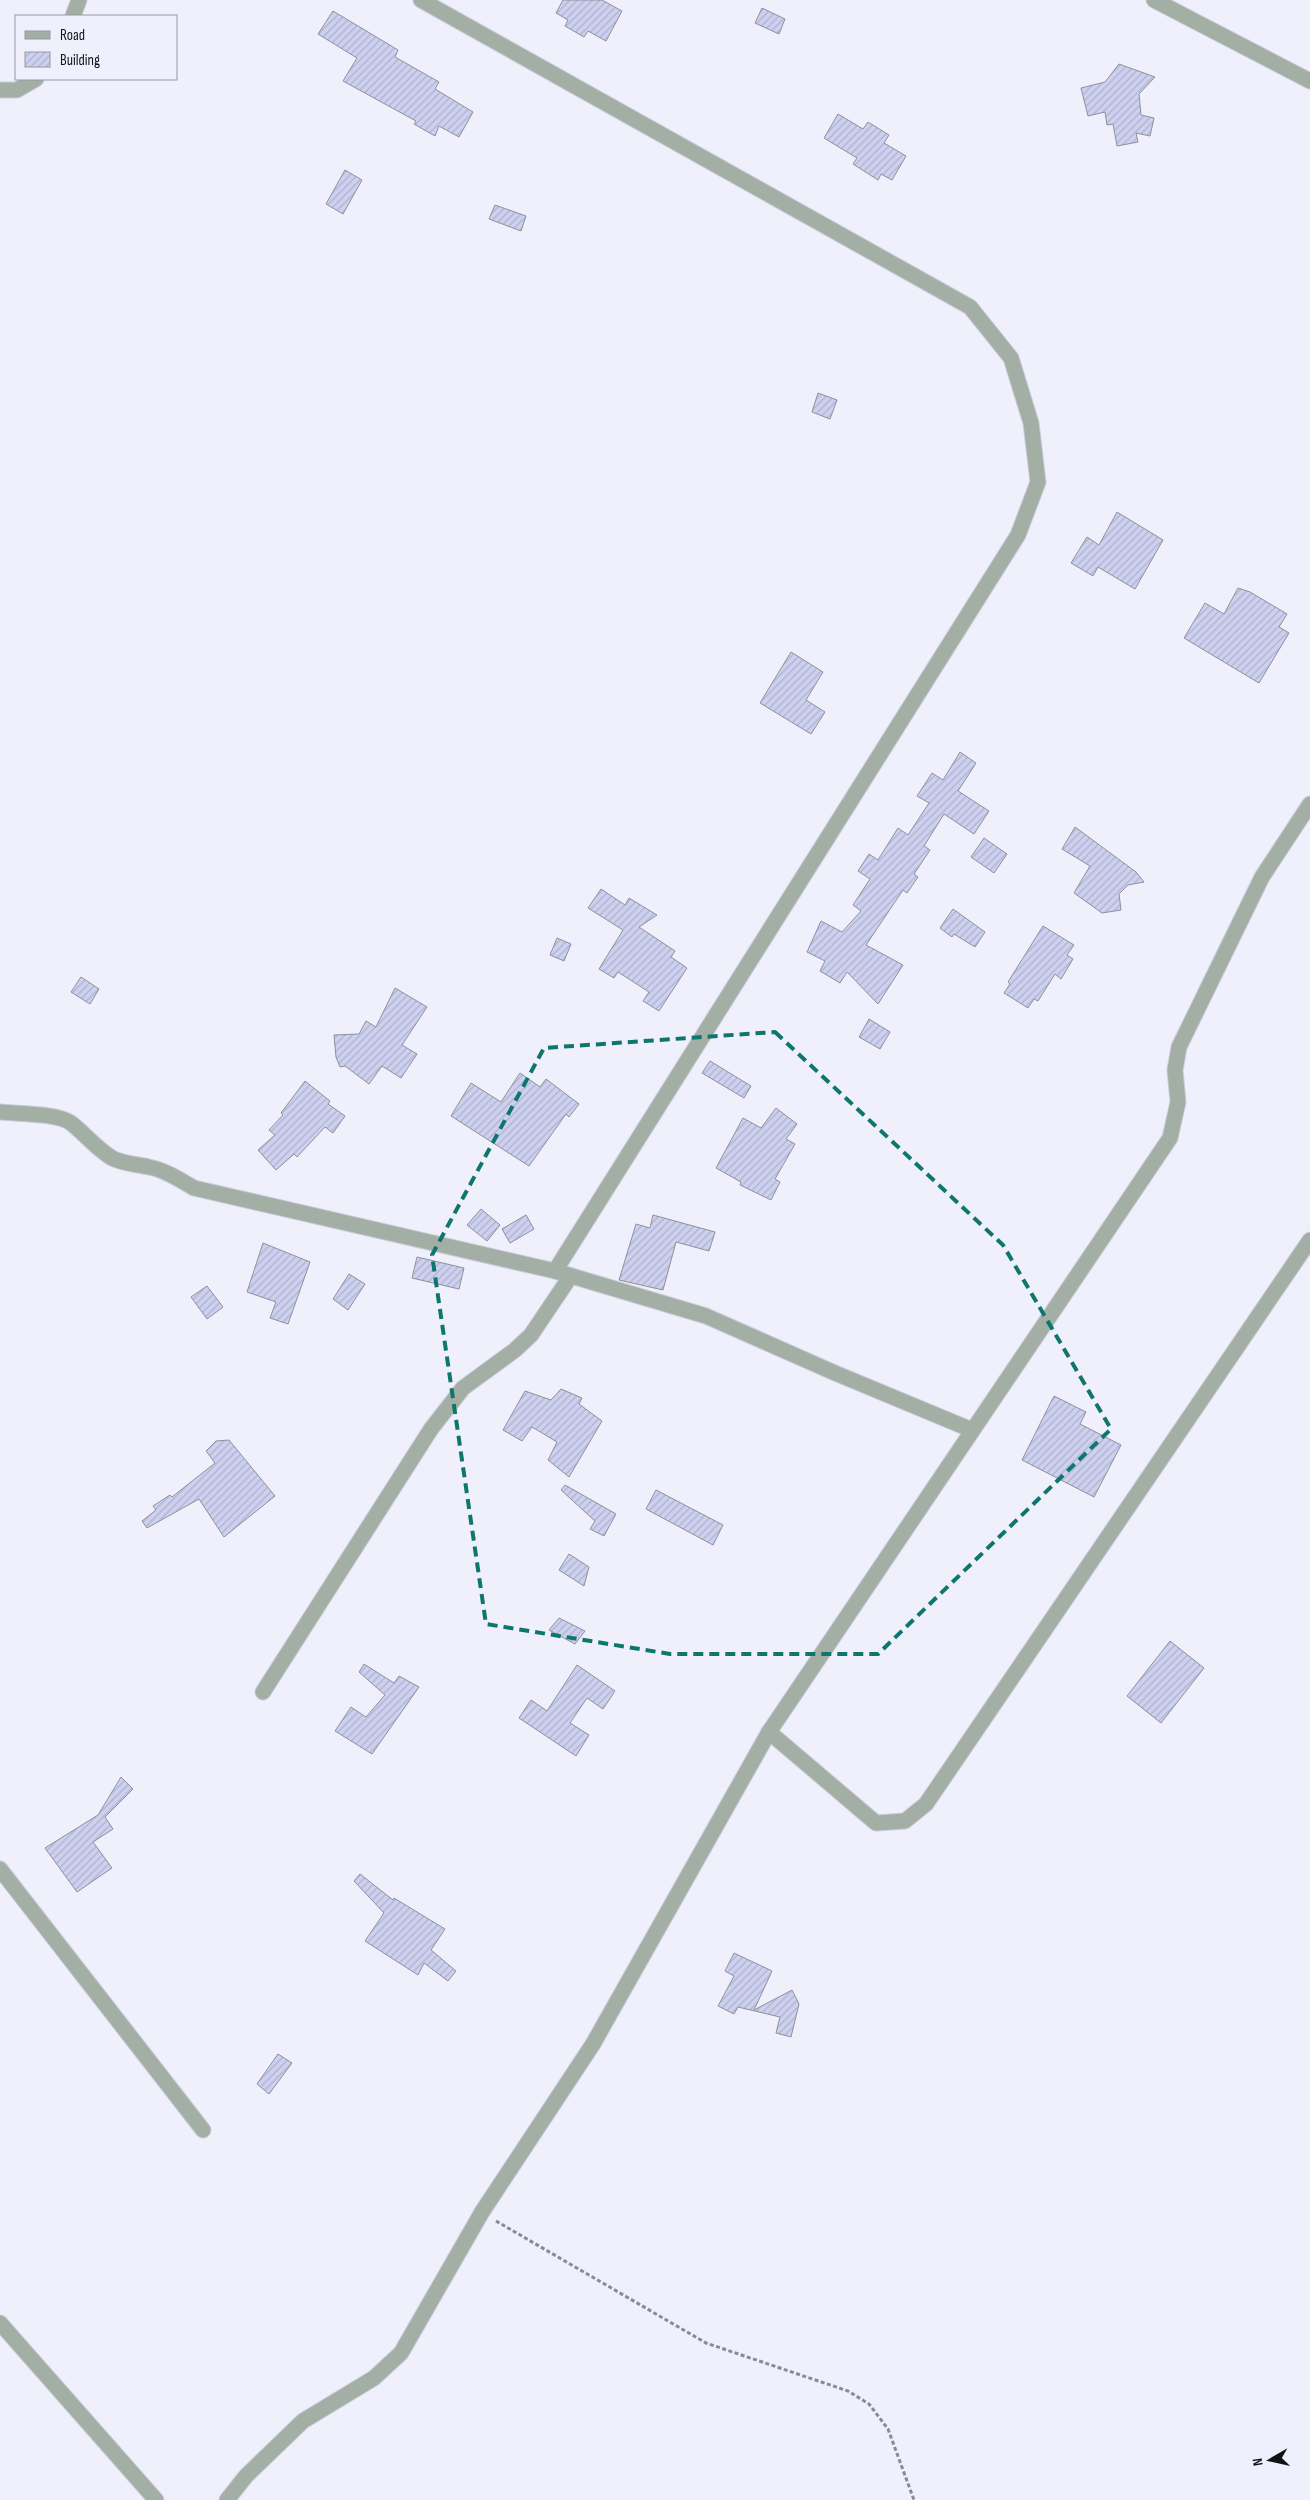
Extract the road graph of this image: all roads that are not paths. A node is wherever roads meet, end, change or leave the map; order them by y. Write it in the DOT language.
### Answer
graph roads {
  1 [pos="79,0"];
  2 [pos="420,0"];
  3 [pos="1154,0"];
  4 [pos="73,15"];
  5 [pos="34,80"];
  6 [pos="1310,81"];
  7 [pos="0,90"];
  8 [pos="1310,804"];
  9 [pos="0,1112"];
  10 [pos="1310,1240"];
  11 [pos="555,1271"];
  12 [pos="570,1277"];
  13 [pos="972,1430"];
  14 [pos="263,1692"];
  15 [pos="769,1732"];
  16 [pos="0,1869"];
  17 [pos="203,2130"];
  18 [pos="0,2323"];
  19 [pos="156,2500"];
  20 [pos="227,2500"];
  1 -- 4 [label="street"];
  2 -- 11 [label="street"];
  3 -- 6 [label="street"];
  5 -- 7 [label="street"];
  8 -- 13 [label="street"];
  9 -- 11 [label="street"];
  10 -- 15 [label="street"];
  11 -- 12 [label="street"];
  12 -- 13 [label="street"];
  12 -- 14 [label="street"];
  13 -- 15 [label="street"];
  15 -- 20 [label="street"];
  16 -- 17 [label="street"];
  18 -- 19 [label="street"];
}
